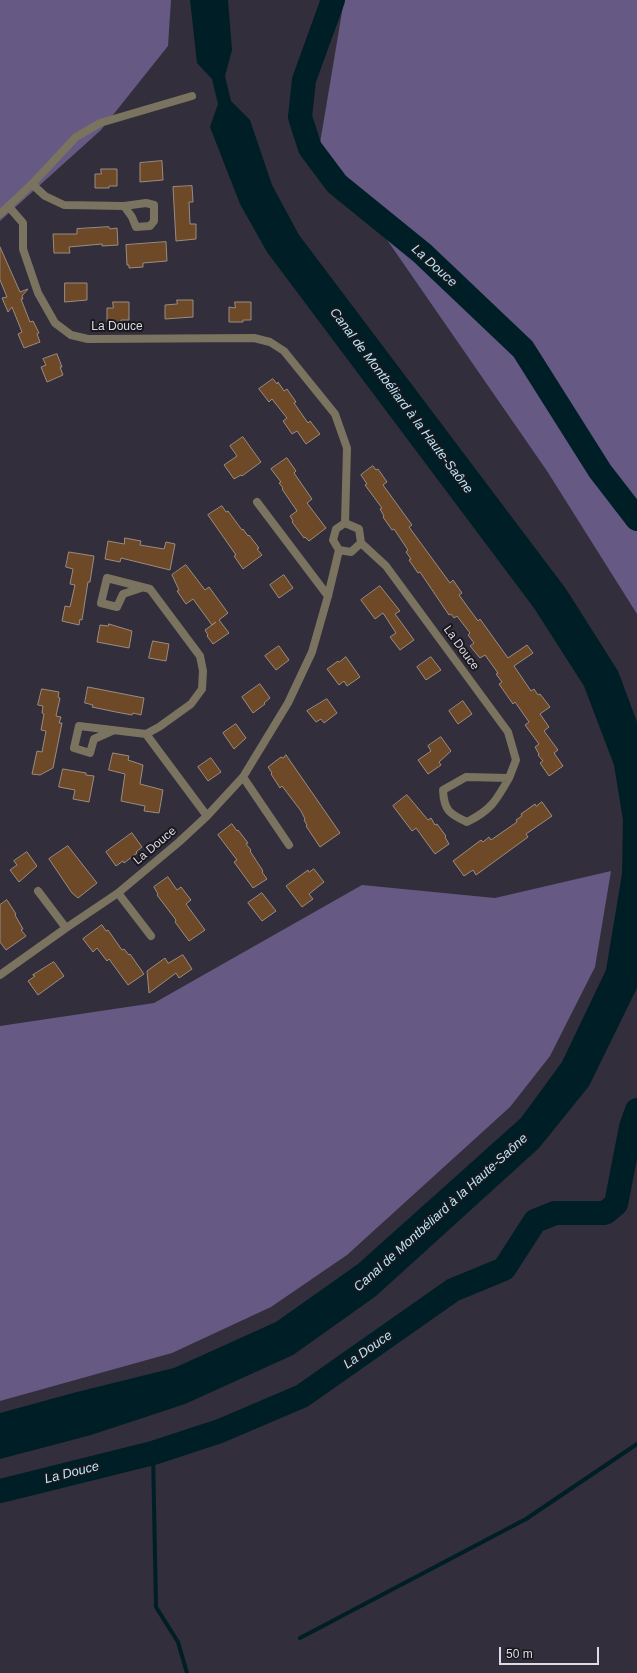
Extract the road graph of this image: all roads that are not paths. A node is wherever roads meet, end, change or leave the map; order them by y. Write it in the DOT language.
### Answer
graph roads {
  1 [pos="192,96"];
  2 [pos="32,184"];
  3 [pos="124,206"];
  4 [pos="9,207"];
  5 [pos="0,214"];
  6 [pos="256,502"];
  7 [pos="345,523"];
  8 [pos="361,543"];
  9 [pos="339,550"];
  10 [pos="141,588"];
  11 [pos="328,596"];
  12 [pos="112,730"];
  13 [pos="146,734"];
  14 [pos="243,777"];
  15 [pos="508,778"];
  16 [pos="207,816"];
  17 [pos="289,845"];
  18 [pos="38,891"];
  19 [pos="118,893"];
  20 [pos="66,928"];
  21 [pos="151,936"];
  22 [pos="0,975"];
  1 -- 2 [label="street"];
  2 -- 3 [label="street"];
  2 -- 4 [label="street"];
  4 -- 5 [label="street"];
  4 -- 7 [label="street, La Douce"];
  6 -- 11 [label="street"];
  7 -- 8 [label="street"];
  7 -- 9 [label="street"];
  8 -- 9 [label="street"];
  8 -- 15 [label="street, La Douce"];
  9 -- 11 [label="street, La Douce"];
  10 -- 10 [label="street"];
  10 -- 13 [label="street"];
  11 -- 14 [label="street, La Douce"];
  12 -- 12 [label="street"];
  12 -- 13 [label="street"];
  13 -- 16 [label="street"];
  14 -- 16 [label="street, La Douce"];
  14 -- 17 [label="street"];
  15 -- 15 [label="street, La Douce"];
  16 -- 19 [label="street, La Douce"];
  18 -- 20 [label="street"];
  19 -- 20 [label="street, La Douce"];
  19 -- 21 [label="street"];
  20 -- 22 [label="street, La Douce"];
}
